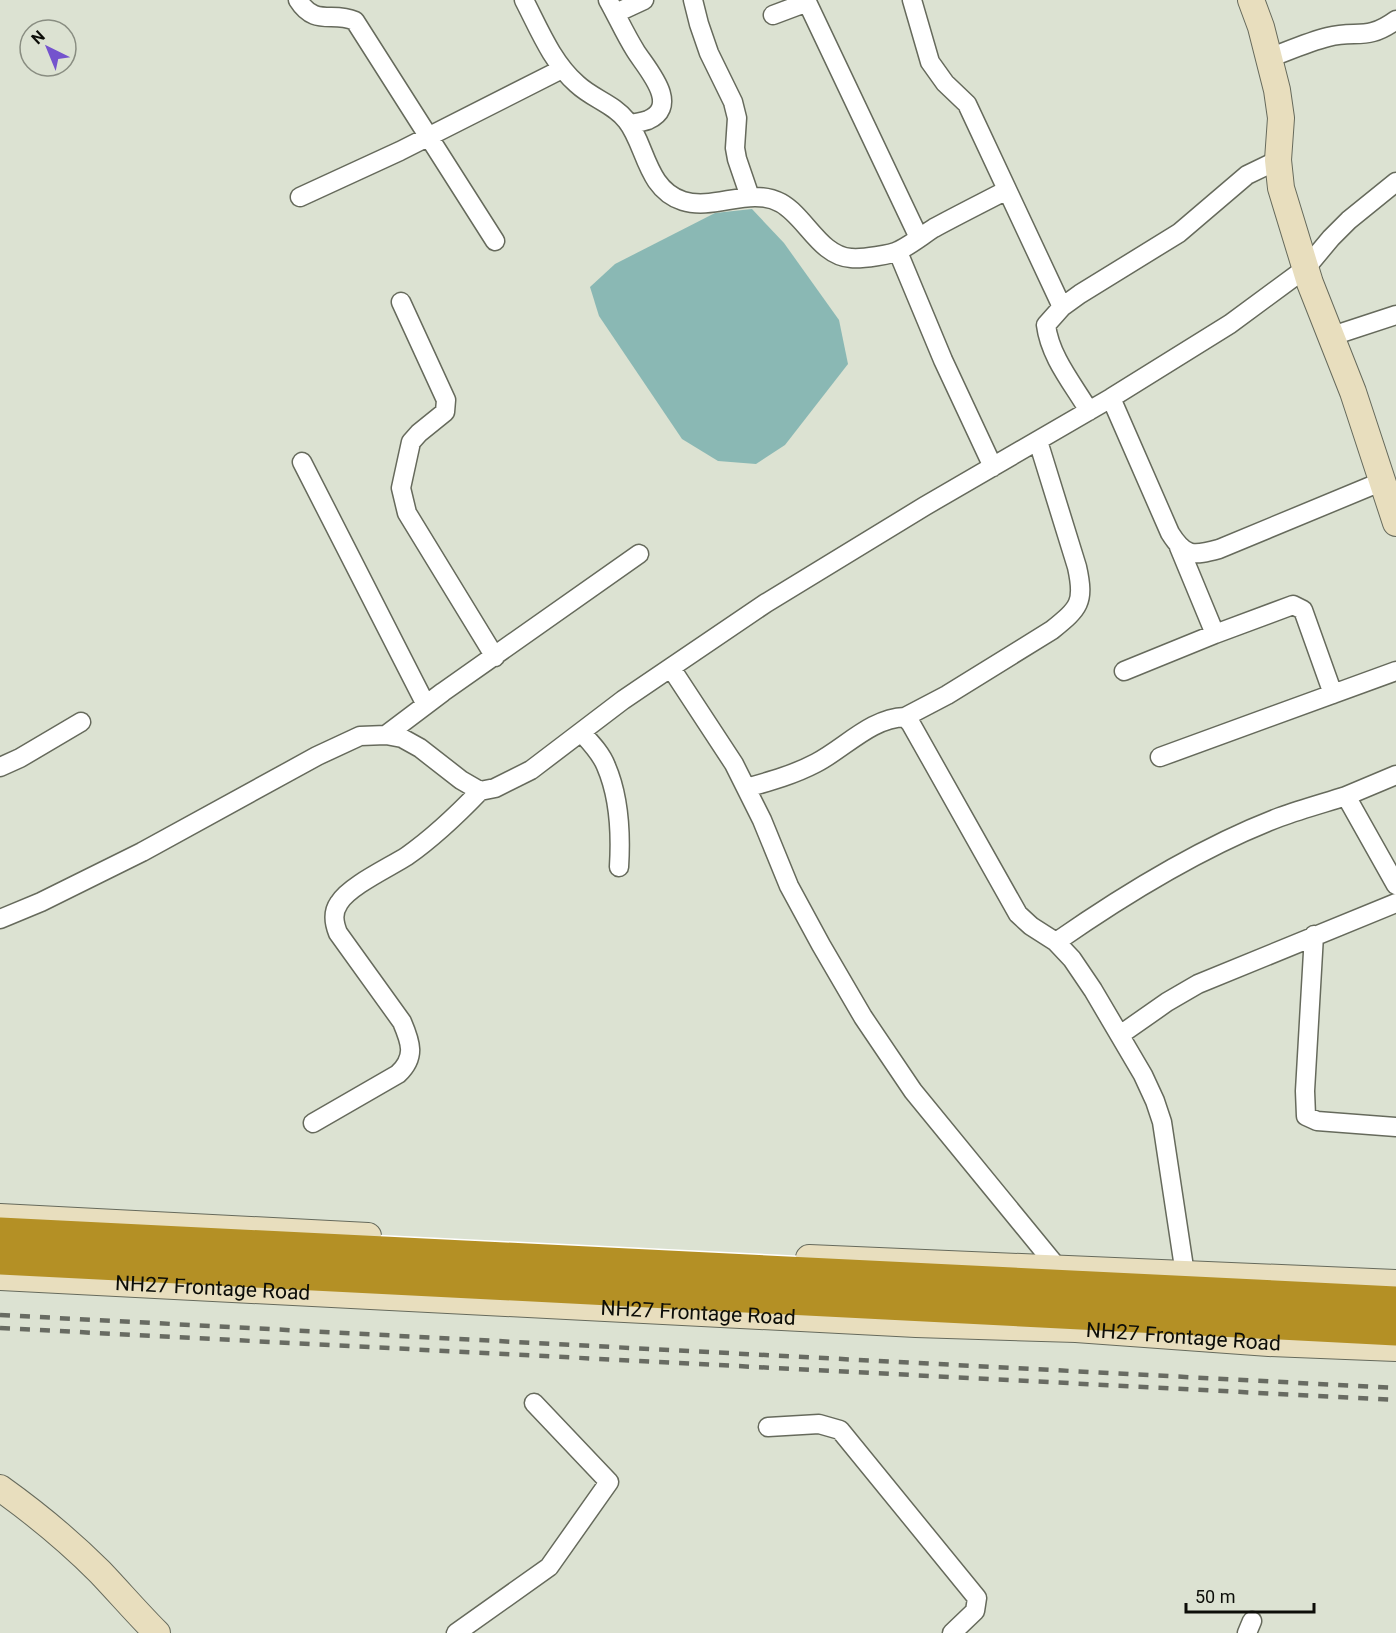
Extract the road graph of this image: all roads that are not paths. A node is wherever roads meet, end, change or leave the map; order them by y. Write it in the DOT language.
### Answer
graph roads {
  1 [pos="298,0"];
  2 [pos="524,0"];
  3 [pos="644,0"];
  4 [pos="693,0"];
  5 [pos="912,0"];
  6 [pos="1251,0"];
  7 [pos="612,7"];
  8 [pos="773,15"];
  9 [pos="1396,20"];
  10 [pos="1269,58"];
  11 [pos="562,69"];
  12 [pos="630,124"];
  13 [pos="429,137"];
  14 [pos="1278,160"];
  15 [pos="1396,182"];
  16 [pos="1006,190"];
  17 [pos="300,197"];
  18 [pos="750,197"];
  19 [pos="919,238"];
  20 [pos="495,241"];
  21 [pos="898,252"];
  22 [pos="1306,268"];
  23 [pos="401,302"];
  24 [pos="1062,307"];
  25 [pos="1396,315"];
  26 [pos="1332,336"];
  27 [pos="1111,398"];
  28 [pos="1089,411"];
  29 [pos="1038,441"];
  30 [pos="302,462"];
  31 [pos="993,467"];
  32 [pos="1383,481"];
  33 [pos="1396,523"];
  34 [pos="1179,547"];
  35 [pos="639,554"];
  36 [pos="1215,634"];
  37 [pos="495,657"];
  38 [pos="671,668"];
  39 [pos="1124,671"];
  40 [pos="1396,671"];
  41 [pos="1333,694"];
  42 [pos="426,705"];
  43 [pos="905,717"];
  44 [pos="81,722"];
  45 [pos="581,732"];
  46 [pos="386,735"];
  47 [pos="1160,757"];
  48 [pos="0,767"];
  49 [pos="1396,775"];
  50 [pos="746,788"];
  51 [pos="480,791"];
  52 [pos="1346,796"];
  53 [pos="619,867"];
  54 [pos="1396,885"];
  55 [pos="1396,903"];
  56 [pos="0,919"];
  57 [pos="1314,935"];
  58 [pos="1056,942"];
  59 [pos="1120,1035"];
  60 [pos="313,1123"];
  61 [pos="1396,1127"];
  62 [pos="0,1217"];
  63 [pos="0,1234"];
  64 [pos="0,1258"];
  65 [pos="1056,1267"];
  66 [pos="1185,1274"];
  67 [pos="0,1277"];
  68 [pos="1396,1282"];
  69 [pos="1396,1303"];
  70 [pos="1396,1329"];
  71 [pos="1396,1348"];
  72 [pos="534,1403"];
  73 [pos="768,1427"];
  74 [pos="0,1488"];
  75 [pos="157,1633"];
  76 [pos="456,1633"];
  77 [pos="952,1633"];
  1 -- 13 [label="street"];
  2 -- 11 [label="street"];
  3 -- 7 [label="street"];
  4 -- 18 [label="street"];
  5 -- 16 [label="street"];
  6 -- 10 [label="street"];
  7 -- 12 [label="street"];
  8 -- 19 [label="street"];
  9 -- 10 [label="street"];
  10 -- 14 [label="street"];
  11 -- 12 [label="street"];
  11 -- 13 [label="street"];
  12 -- 18 [label="street"];
  13 -- 17 [label="street"];
  13 -- 20 [label="street"];
  14 -- 22 [label="street"];
  14 -- 24 [label="street"];
  15 -- 22 [label="street"];
  16 -- 19 [label="street"];
  16 -- 24 [label="street"];
  18 -- 21 [label="street"];
  19 -- 21 [label="street"];
  21 -- 31 [label="street"];
  22 -- 26 [label="street"];
  22 -- 27 [label="street"];
  23 -- 37 [label="street"];
  24 -- 28 [label="street"];
  25 -- 26 [label="street"];
  26 -- 32 [label="street"];
  27 -- 28 [label="street"];
  27 -- 34 [label="street"];
  28 -- 29 [label="street"];
  29 -- 31 [label="street"];
  29 -- 43 [label="street"];
  30 -- 42 [label="street"];
  31 -- 38 [label="street"];
  32 -- 33 [label="street"];
  32 -- 34 [label="street"];
  34 -- 36 [label="street"];
  35 -- 37 [label="street"];
  36 -- 39 [label="street"];
  36 -- 41 [label="street"];
  37 -- 42 [label="street"];
  38 -- 45 [label="street"];
  38 -- 50 [label="street"];
  40 -- 41 [label="street"];
  41 -- 47 [label="street"];
  42 -- 46 [label="street"];
  43 -- 50 [label="street"];
  43 -- 58 [label="street"];
  44 -- 48 [label="street"];
  45 -- 51 [label="street"];
  45 -- 53 [label="street"];
  46 -- 51 [label="street"];
  46 -- 56 [label="street"];
  49 -- 52 [label="street"];
  50 -- 65 [label="street"];
  51 -- 60 [label="street"];
  52 -- 54 [label="street"];
  52 -- 58 [label="street"];
  55 -- 57 [label="street"];
  57 -- 59 [label="street"];
  57 -- 61 [label="street"];
  58 -- 59 [label="street"];
  59 -- 66 [label="street"];
  62 -- 65 [label="street"];
  63 -- 69 [label="highway"];
  64 -- 70 [label="highway"];
  65 -- 66 [label="street"];
  66 -- 68 [label="street"];
  67 -- 71 [label="street, NH27 Frontage Road"];
  72 -- 76 [label="street"];
  73 -- 77 [label="street"];
  74 -- 75 [label="street"];
}
